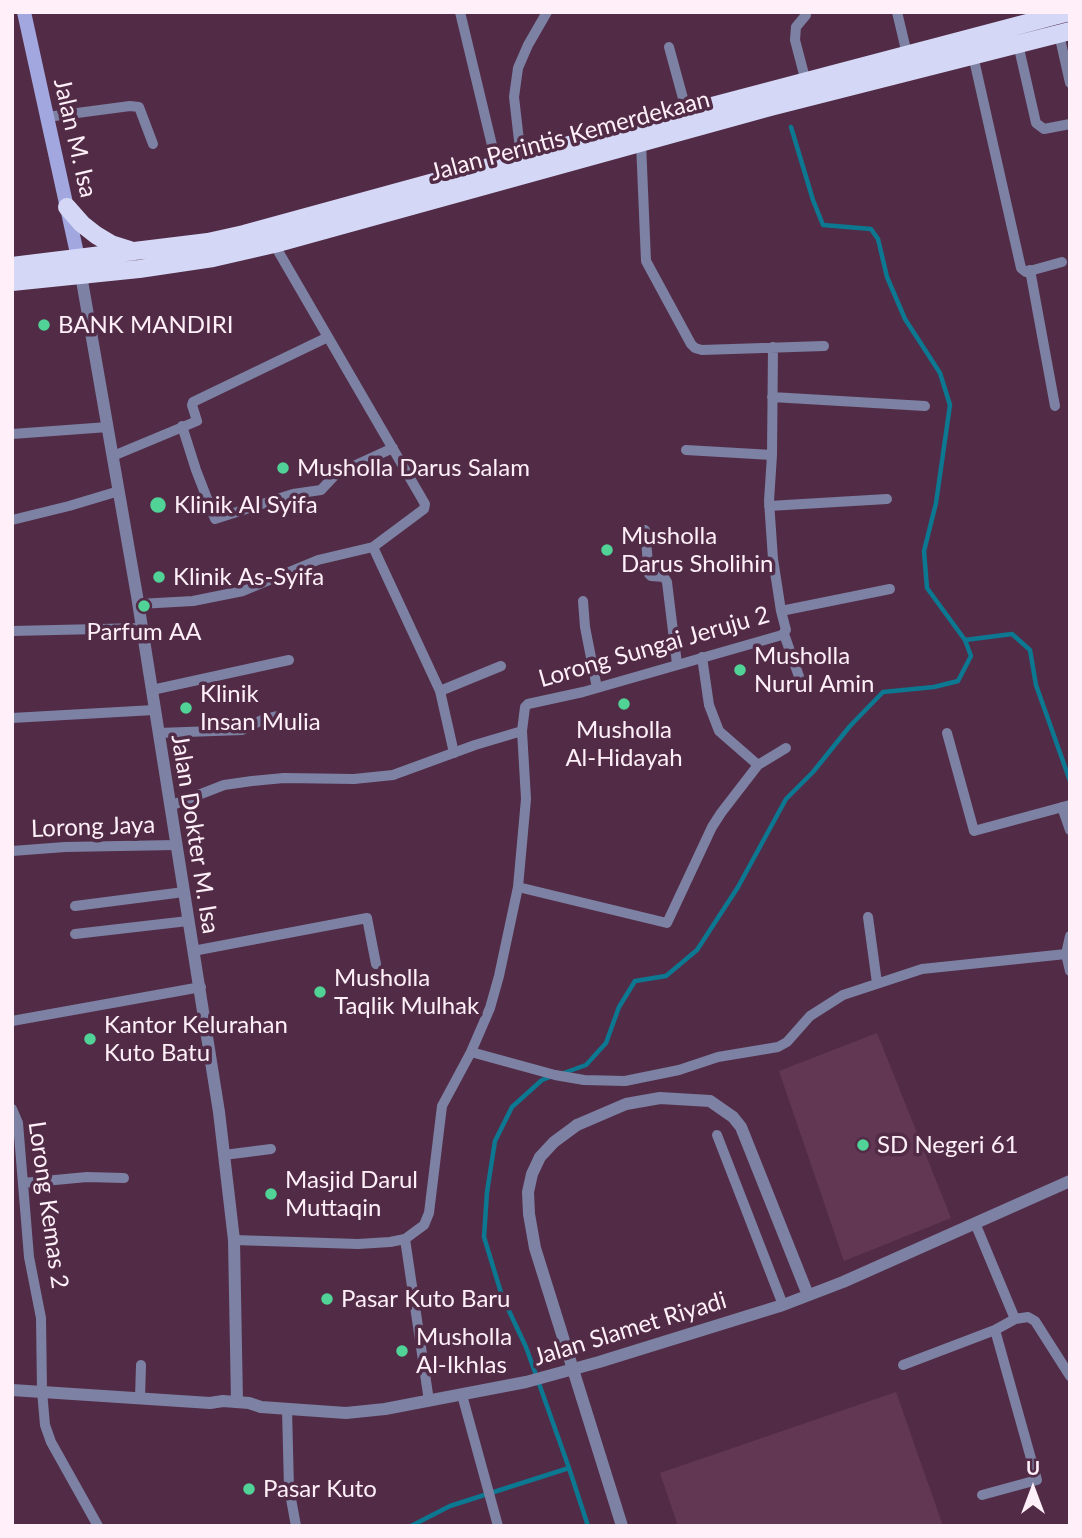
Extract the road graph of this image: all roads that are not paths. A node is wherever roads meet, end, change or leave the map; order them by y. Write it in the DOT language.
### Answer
graph roads {
  1 [pos="24,12"];
  2 [pos="460,12"];
  3 [pos="547,12"];
  4 [pos="806,12"];
  5 [pos="897,12"];
  6 [pos="1061,13"];
  7 [pos="1065,33"];
  8 [pos="969,38"];
  9 [pos="1018,44"];
  10 [pos="669,47"];
  11 [pos="907,54"];
  12 [pos="974,56"];
  13 [pos="806,82"];
  14 [pos="1070,83"];
  15 [pos="687,113"];
  16 [pos="47,117"];
  17 [pos="1070,124"];
  18 [pos="642,143"];
  19 [pos="153,144"];
  20 [pos="521,158"];
  21 [pos="496,166"];
  22 [pos="68,207"];
  23 [pos="274,244"];
  24 [pos="210,250"];
  25 [pos="136,251"];
  26 [pos="1062,262"];
  27 [pos="12,266"];
  28 [pos="80,267"];
  29 [pos="1030,270"];
  30 [pos="12,282"];
  31 [pos="328,337"];
  32 [pos="824,346"];
  33 [pos="773,347"];
  34 [pos="772,397"];
  35 [pos="925,406"];
  36 [pos="1055,406"];
  37 [pos="182,426"];
  38 [pos="108,427"];
  39 [pos="12,435"];
  40 [pos="393,448"];
  41 [pos="686,450"];
  42 [pos="772,455"];
  43 [pos="113,456"];
  44 [pos="119,491"];
  45 [pos="887,499"];
  46 [pos="769,506"];
  47 [pos="12,520"];
  48 [pos="645,530"];
  49 [pos="373,547"];
  50 [pos="890,589"];
  51 [pos="583,601"];
  52 [pos="139,604"];
  53 [pos="781,611"];
  54 [pos="142,628"];
  55 [pos="12,631"];
  56 [pos="784,634"];
  57 [pos="702,657"];
  58 [pos="289,660"];
  59 [pos="677,664"];
  60 [pos="501,666"];
  61 [pos="802,685"];
  62 [pos="597,688"];
  63 [pos="152,690"];
  64 [pos="440,691"];
  65 [pos="154,710"];
  66 [pos="277,716"];
  67 [pos="12,718"];
  68 [pos="522,731"];
  69 [pos="158,733"];
  70 [pos="947,733"];
  71 [pos="786,748"];
  72 [pos="454,753"];
  73 [pos="758,765"];
  74 [pos="170,806"];
  75 [pos="1066,806"];
  76 [pos="1070,830"];
  77 [pos="176,845"];
  78 [pos="12,851"];
  79 [pos="518,887"];
  80 [pos="184,892"];
  81 [pos="75,906"];
  82 [pos="868,917"];
  83 [pos="188,921"];
  84 [pos="75,934"];
  85 [pos="1070,936"];
  86 [pos="193,951"];
  87 [pos="1066,954"];
  88 [pos="376,964"];
  89 [pos="1070,971"];
  90 [pos="877,983"];
  91 [pos="201,987"];
  92 [pos="12,1021"];
  93 [pos="471,1052"];
  94 [pos="12,1109"];
  95 [pos="717,1135"];
  96 [pos="271,1149"];
  97 [pos="224,1155"];
  98 [pos="124,1178"];
  99 [pos="1070,1181"];
  100 [pos="23,1183"];
  101 [pos="975,1223"];
  102 [pos="405,1239"];
  103 [pos="234,1240"];
  104 [pos="808,1295"];
  105 [pos="783,1305"];
  106 [pos="1015,1319"];
  107 [pos="995,1330"];
  108 [pos="141,1365"];
  109 [pos="903,1365"];
  110 [pos="1070,1376"];
  111 [pos="12,1390"];
  112 [pos="41,1391"];
  113 [pos="462,1395"];
  114 [pos="141,1398"];
  115 [pos="429,1401"];
  116 [pos="237,1402"];
  117 [pos="209,1403"];
  118 [pos="261,1407"];
  119 [pos="286,1409"];
  120 [pos="982,1495"];
  121 [pos="98,1526"];
  122 [pos="296,1526"];
  123 [pos="498,1526"];
  124 [pos="622,1526"];
  1 -- 16 [label="main road, Jalan M. Isa"];
  2 -- 21 [label="street"];
  3 -- 20 [label="street"];
  4 -- 13 [label="street"];
  5 -- 11 [label="street"];
  6 -- 8 [label="highway"];
  7 -- 9 [label="highway, Jalan Perintis Kemerdekaan"];
  7 -- 14 [label="street"];
  8 -- 11 [label="highway"];
  8 -- 12 [label="street"];
  9 -- 12 [label="highway, Jalan Perintis Kemerdekaan"];
  9 -- 17 [label="street"];
  10 -- 15 [label="street"];
  11 -- 13 [label="highway"];
  12 -- 18 [label="highway, Jalan Perintis Kemerdekaan"];
  12 -- 29 [label="street"];
  13 -- 15 [label="highway"];
  15 -- 20 [label="highway"];
  16 -- 19 [label="street"];
  16 -- 22 [label="main road, Jalan M. Isa"];
  18 -- 23 [label="highway, Jalan Perintis Kemerdekaan"];
  18 -- 33 [label="street"];
  20 -- 21 [label="highway"];
  21 -- 24 [label="highway"];
  22 -- 25 [label="highway"];
  22 -- 28 [label="main road, Jalan M. Isa"];
  23 -- 24 [label="highway, Jalan Perintis Kemerdekaan"];
  23 -- 31 [label="street"];
  24 -- 25 [label="highway"];
  24 -- 28 [label="highway, Jalan Perintis Kemerdekaan"];
  25 -- 28 [label="highway"];
  26 -- 29 [label="street"];
  27 -- 28 [label="highway"];
  28 -- 30 [label="highway"];
  28 -- 38 [label="street, Jalan Dokter M. Isa"];
  29 -- 36 [label="street"];
  31 -- 37 [label="street"];
  31 -- 40 [label="street"];
  32 -- 33 [label="street"];
  33 -- 34 [label="street, Lorong Sungai Jeruju 2"];
  34 -- 35 [label="street"];
  34 -- 42 [label="street, Lorong Sungai Jeruju 2"];
  37 -- 40 [label="street"];
  37 -- 43 [label="street"];
  38 -- 39 [label="street"];
  38 -- 43 [label="street, Jalan Dokter M. Isa"];
  40 -- 49 [label="street"];
  41 -- 42 [label="street"];
  42 -- 46 [label="street, Lorong Sungai Jeruju 2"];
  43 -- 44 [label="street, Jalan Dokter M. Isa"];
  44 -- 47 [label="street"];
  44 -- 52 [label="street, Jalan Dokter M. Isa"];
  45 -- 46 [label="street"];
  46 -- 53 [label="street, Lorong Sungai Jeruju 2"];
  48 -- 59 [label="street"];
  49 -- 52 [label="street"];
  49 -- 64 [label="street"];
  50 -- 53 [label="street"];
  51 -- 62 [label="street"];
  52 -- 54 [label="street, Jalan Dokter M. Isa"];
  53 -- 56 [label="street, Lorong Sungai Jeruju 2"];
  54 -- 55 [label="street"];
  54 -- 63 [label="street, Jalan Dokter M. Isa"];
  56 -- 57 [label="street, Lorong Sungai Jeruju 2"];
  56 -- 61 [label="street"];
  57 -- 59 [label="street, Lorong Sungai Jeruju 2"];
  57 -- 73 [label="street"];
  58 -- 63 [label="street"];
  59 -- 62 [label="street, Lorong Sungai Jeruju 2"];
  60 -- 64 [label="street"];
  62 -- 68 [label="street, Lorong Sungai Jeruju 2"];
  63 -- 65 [label="street, Jalan Dokter M. Isa"];
  64 -- 72 [label="street"];
  65 -- 67 [label="street"];
  65 -- 69 [label="street, Jalan Dokter M. Isa"];
  66 -- 69 [label="street"];
  68 -- 72 [label="street"];
  68 -- 79 [label="street"];
  69 -- 74 [label="street, Jalan Dokter M. Isa"];
  70 -- 75 [label="street"];
  71 -- 73 [label="street"];
  72 -- 74 [label="street"];
  73 -- 79 [label="street"];
  74 -- 77 [label="street, Jalan Dokter M. Isa"];
  75 -- 76 [label="street"];
  77 -- 78 [label="street, Lorong Jaya"];
  77 -- 80 [label="street, Jalan Dokter M. Isa"];
  79 -- 93 [label="street"];
  80 -- 81 [label="street"];
  80 -- 83 [label="street, Jalan Dokter M. Isa"];
  82 -- 90 [label="street"];
  83 -- 84 [label="street"];
  83 -- 86 [label="street, Jalan Dokter M. Isa"];
  85 -- 87 [label="street"];
  86 -- 88 [label="street"];
  86 -- 91 [label="street, Jalan Dokter M. Isa"];
  87 -- 89 [label="street"];
  87 -- 90 [label="street"];
  90 -- 93 [label="street"];
  91 -- 92 [label="street"];
  91 -- 97 [label="street, Jalan Dokter M. Isa"];
  93 -- 102 [label="street"];
  94 -- 100 [label="street, Lorong Kemas 2"];
  95 -- 105 [label="street"];
  96 -- 97 [label="street"];
  97 -- 103 [label="street, Jalan Dokter M. Isa"];
  98 -- 100 [label="street"];
  99 -- 101 [label="street, Jalan Slamet Riyadi"];
  100 -- 112 [label="street, Lorong Kemas 2"];
  101 -- 104 [label="street, Jalan Slamet Riyadi"];
  101 -- 106 [label="street"];
  102 -- 103 [label="street"];
  102 -- 115 [label="street"];
  103 -- 116 [label="street, Jalan Dokter M. Isa"];
  104 -- 105 [label="street, Jalan Slamet Riyadi"];
  104 -- 124 [label="street, bridge"];
  105 -- 113 [label="street, Jalan Slamet Riyadi"];
  106 -- 107 [label="street"];
  106 -- 110 [label="street"];
  107 -- 109 [label="street"];
  107 -- 120 [label="street"];
  108 -- 114 [label="street"];
  111 -- 112 [label="street, Jalan Slamet Riyadi"];
  112 -- 114 [label="street, Jalan Slamet Riyadi"];
  112 -- 121 [label="street, Lorong Kemas 2"];
  113 -- 115 [label="street, Jalan Slamet Riyadi"];
  113 -- 123 [label="street"];
  114 -- 117 [label="street, Jalan Slamet Riyadi"];
  115 -- 119 [label="street, Jalan Slamet Riyadi"];
  116 -- 117 [label="street, Jalan Slamet Riyadi"];
  116 -- 118 [label="street, Jalan Slamet Riyadi"];
  117 -- 118 [label="street"];
  118 -- 119 [label="street, Jalan Slamet Riyadi"];
  119 -- 122 [label="street"];
}
